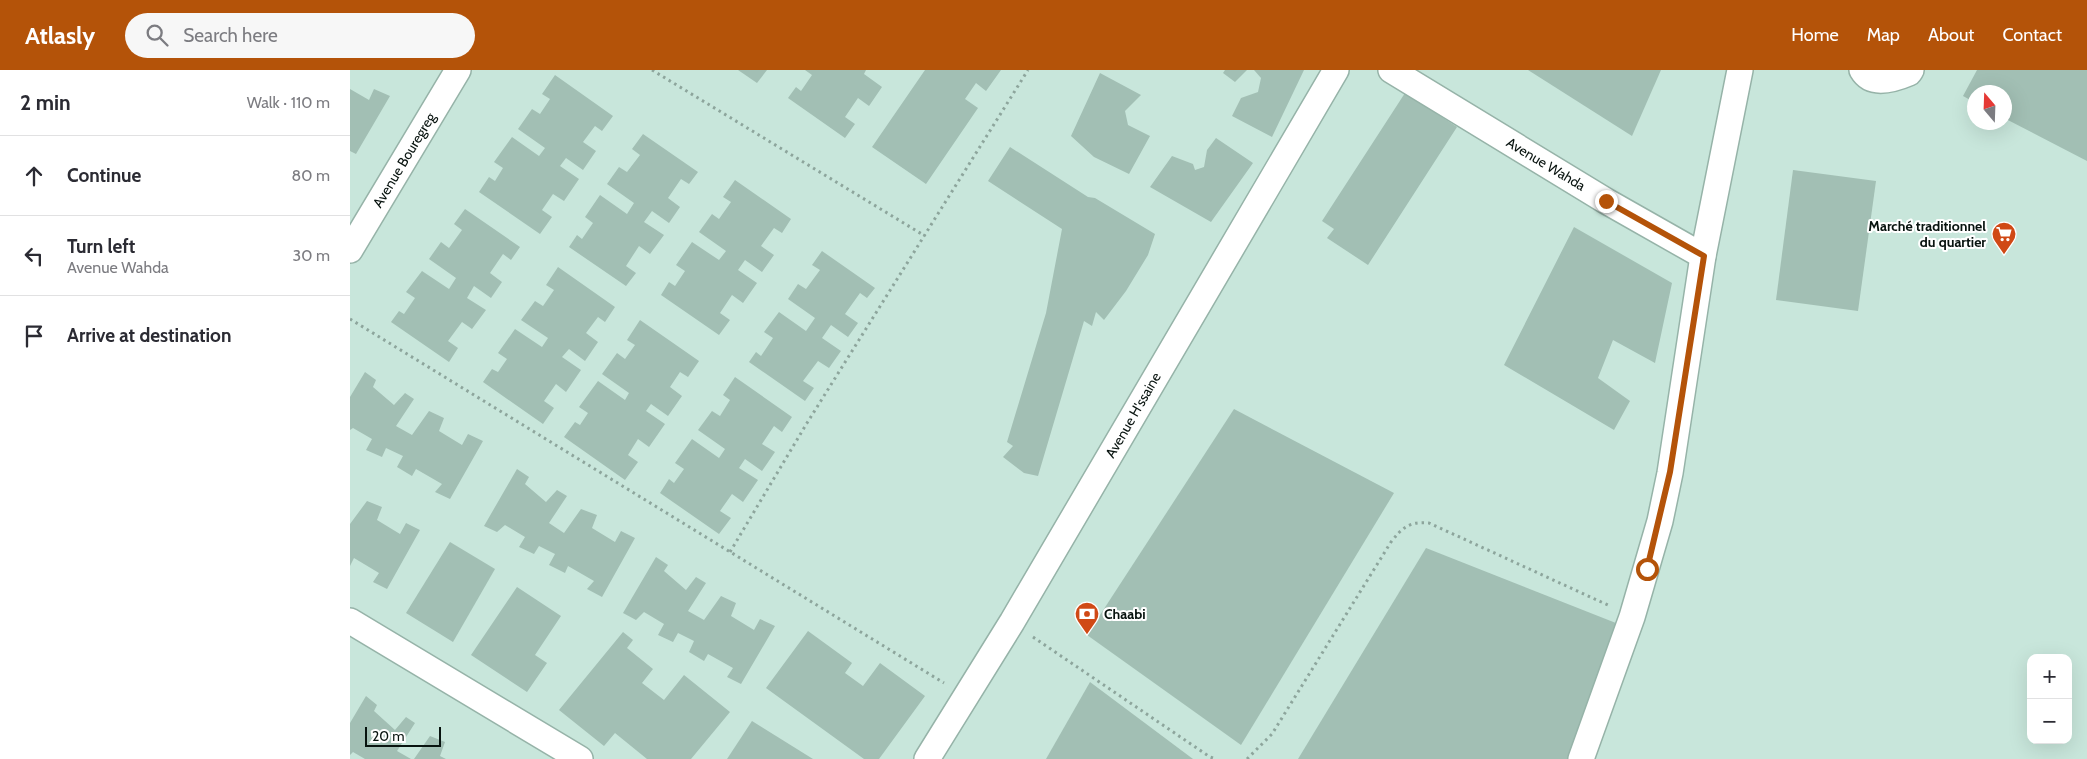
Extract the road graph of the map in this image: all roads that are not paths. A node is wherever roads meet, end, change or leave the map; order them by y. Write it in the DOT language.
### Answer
graph roads {
  1 [pos="458,70"];
  2 [pos="1336,70"];
  3 [pos="1391,70"];
  4 [pos="1740,70"];
  5 [pos="1862,70"];
  6 [pos="1911,70"];
  7 [pos="350,250"];
  8 [pos="1704,256"];
  9 [pos="350,621"];
  10 [pos="580,759"];
  11 [pos="927,759"];
  12 [pos="1581,759"];
  1 -- 7 [label="street, Avenue Bouregreg"];
  2 -- 11 [label="street, Avenue H'ssaine"];
  3 -- 8 [label="street, Avenue Wahda"];
  4 -- 8 [label="street"];
  5 -- 6 [label="street"];
  8 -- 12 [label="street"];
  9 -- 10 [label="street"];
}
